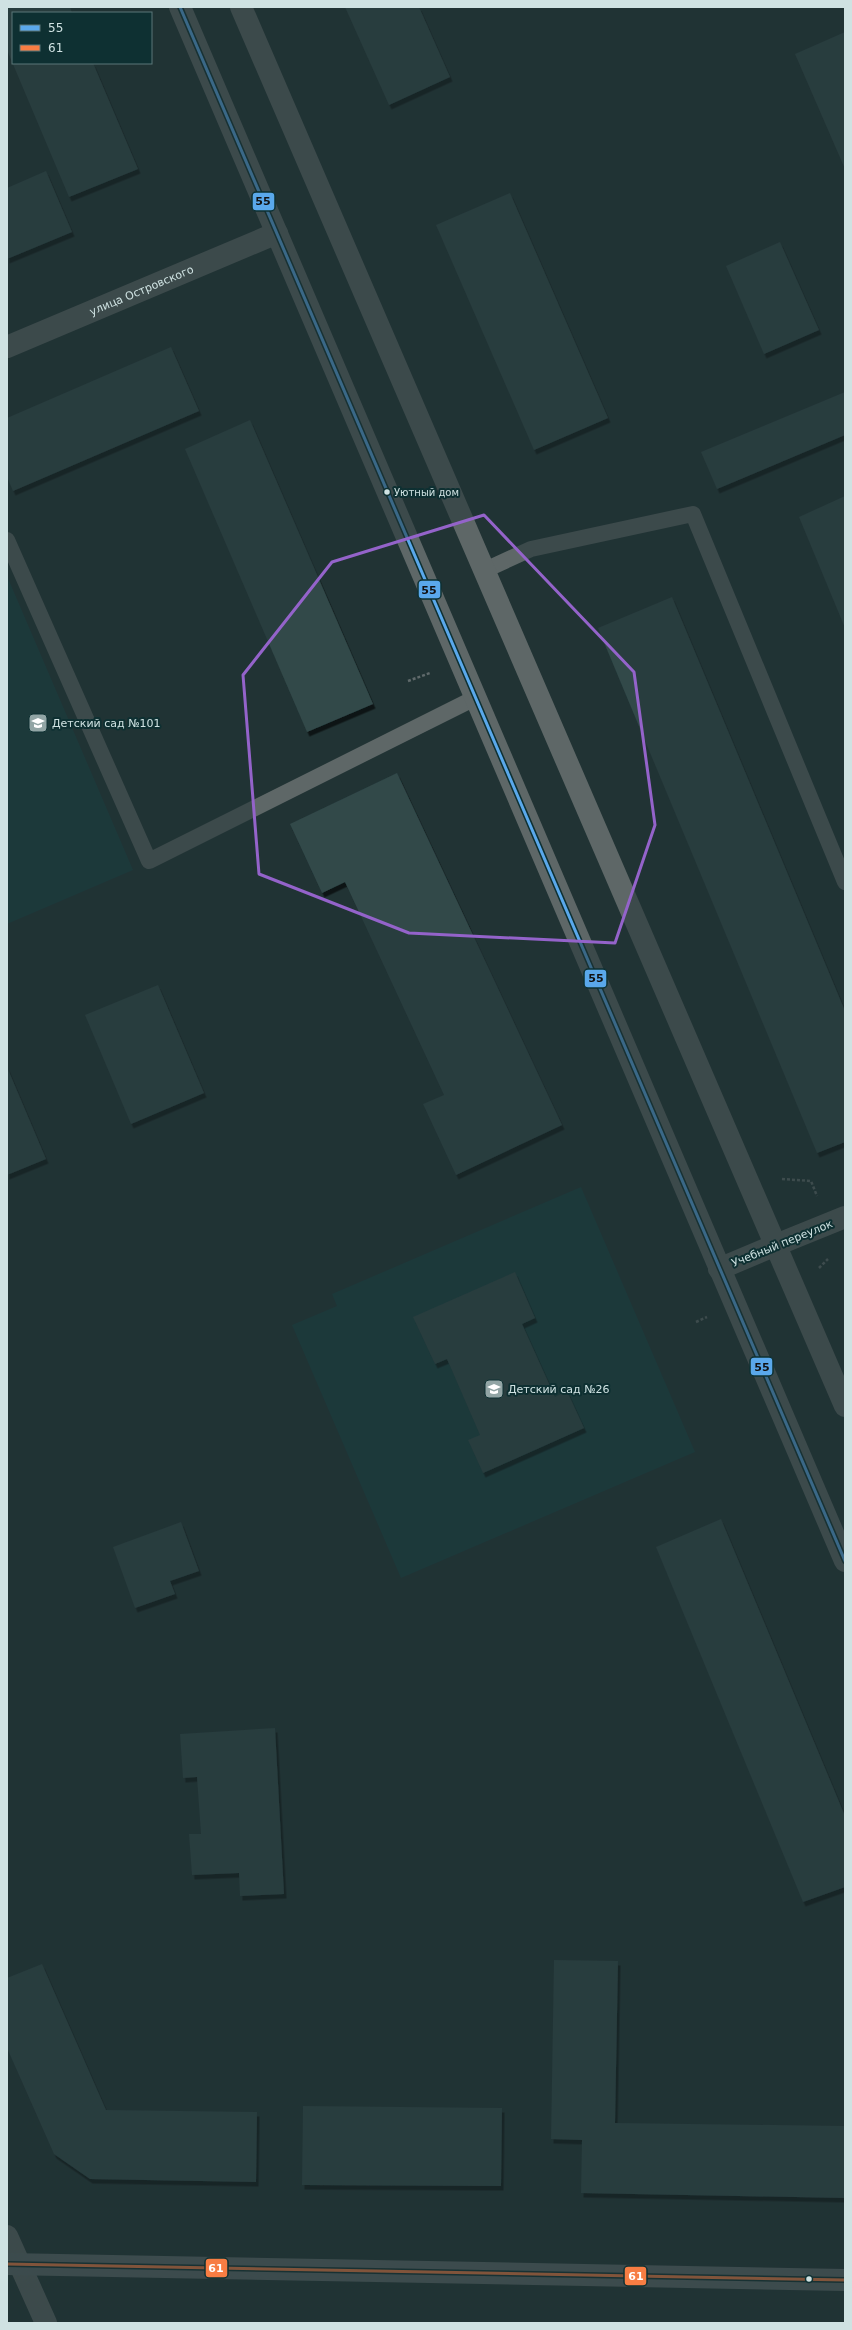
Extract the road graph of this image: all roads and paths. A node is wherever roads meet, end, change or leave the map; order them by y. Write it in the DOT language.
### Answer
graph roads {
  1 [pos="180,7"];
  2 [pos="240,7"];
  3 [pos="277,233"];
  4 [pos="7,346"];
  5 [pos="7,540"];
  6 [pos="483,571"];
  7 [pos="475,698"];
  8 [pos="845,882"];
  9 [pos="845,1217"];
  10 [pos="776,1245"];
  11 [pos="719,1269"];
  12 [pos="845,1406"];
  13 [pos="845,1561"];
  14 [pos="7,2236"];
  15 [pos="13,2264"];
  16 [pos="845,2280"];
  17 [pos="46,2323"];
  1 -- 3 [label="street"];
  2 -- 6 [label="street"];
  3 -- 4 [label="street, улица Островского"];
  3 -- 7 [label="street"];
  5 -- 7 [label="lane"];
  6 -- 8 [label="lane"];
  6 -- 10 [label="street"];
  7 -- 11 [label="street"];
  9 -- 10 [label="street, Учебный переулок"];
  10 -- 11 [label="street, Учебный переулок"];
  10 -- 12 [label="street"];
  11 -- 13 [label="street"];
  14 -- 15 [label="street"];
  15 -- 16 [label="main road"];
  15 -- 17 [label="street"];
}
